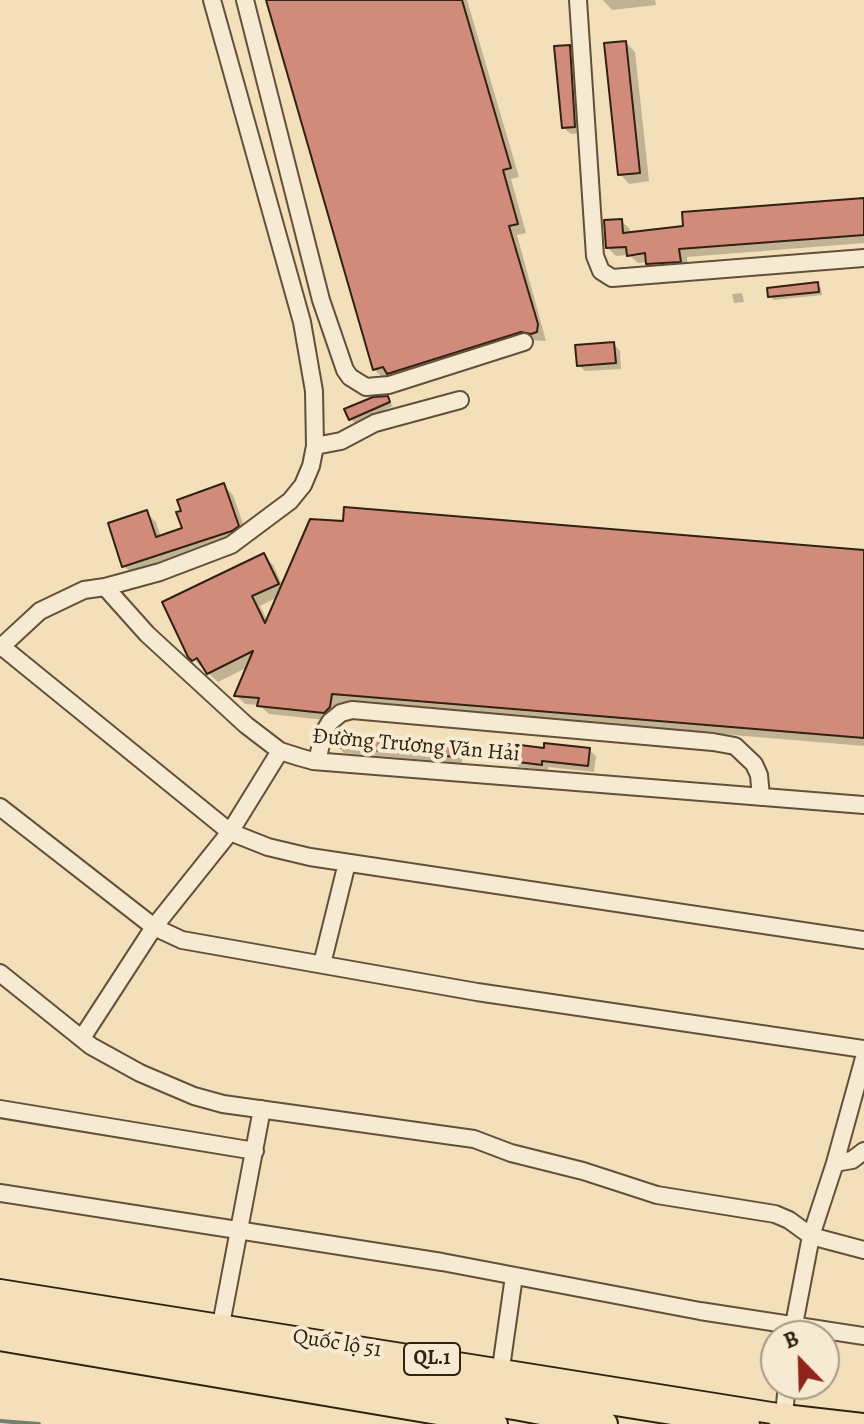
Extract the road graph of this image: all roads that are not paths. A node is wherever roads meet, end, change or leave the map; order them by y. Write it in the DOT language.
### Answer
graph roads {
  1 [pos="212,0"];
  2 [pos="245,0"];
  3 [pos="578,0"];
  4 [pos="864,258"];
  5 [pos="524,342"];
  6 [pos="460,400"];
  7 [pos="315,446"];
  8 [pos="105,587"];
  9 [pos="1,647"];
  10 [pos="280,751"];
  11 [pos="317,761"];
  12 [pos="761,797"];
  13 [pos="864,805"];
  14 [pos="0,807"];
  15 [pos="230,832"];
  16 [pos="347,863"];
  17 [pos="154,927"];
  18 [pos="864,940"];
  19 [pos="322,964"];
  20 [pos="0,973"];
  21 [pos="82,1038"];
  22 [pos="864,1049"];
  23 [pos="864,1058"];
  24 [pos="0,1109"];
  25 [pos="262,1109"];
  26 [pos="255,1151"];
  27 [pos="854,1159"];
  28 [pos="0,1193"];
  29 [pos="240,1231"];
  30 [pos="811,1236"];
  31 [pos="864,1250"];
  32 [pos="514,1276"];
  33 [pos="0,1290"];
  34 [pos="0,1304"];
  35 [pos="794,1320"];
  36 [pos="760,1323"];
  37 [pos="0,1325"];
  38 [pos="220,1332"];
  39 [pos="840,1334"];
  40 [pos="864,1336"];
  41 [pos="0,1340"];
  42 [pos="117,1352"];
  43 [pos="500,1378"];
  44 [pos="785,1400"];
  45 [pos="517,1416"];
  46 [pos="783,1420"];
  47 [pos="497,1424"];
  48 [pos="605,1424"];
  49 [pos="747,1424"];
  50 [pos="864,1424"];
  1 -- 7 [label="street"];
  2 -- 5 [label="street"];
  3 -- 4 [label="street"];
  6 -- 7 [label="street"];
  7 -- 8 [label="street"];
  8 -- 9 [label="street"];
  8 -- 10 [label="street, Đường Trương Văn Hải"];
  9 -- 15 [label="street"];
  10 -- 11 [label="street, Đường Trương Văn Hải"];
  10 -- 15 [label="street"];
  11 -- 12 [label="street, Đường Trương Văn Hải"];
  11 -- 12 [label="street"];
  12 -- 13 [label="street, Đường Trương Văn Hải"];
  14 -- 17 [label="street"];
  15 -- 16 [label="street"];
  15 -- 17 [label="street"];
  16 -- 18 [label="street"];
  16 -- 19 [label="street"];
  17 -- 19 [label="street"];
  17 -- 21 [label="street"];
  19 -- 22 [label="street"];
  20 -- 21 [label="street"];
  21 -- 25 [label="street"];
  23 -- 27 [label="street"];
  24 -- 26 [label="street"];
  25 -- 26 [label="street"];
  25 -- 30 [label="street"];
  26 -- 29 [label="street"];
  27 -- 30 [label="street"];
  28 -- 29 [label="street"];
  29 -- 32 [label="street"];
  29 -- 38 [label="street"];
  30 -- 31 [label="street"];
  30 -- 35 [label="street"];
  32 -- 36 [label="street"];
  32 -- 43 [label="street"];
  33 -- 38 [label="main road, Quốc lộ 51 / QL.1"];
  34 -- 38 [label="highway, Quốc lộ 51 / QL.1"];
  37 -- 42 [label="highway, Quốc lộ 51 / QL.1"];
  38 -- 43 [label="highway, Quốc lộ 51 / QL.1"];
  39 -- 40 [label="street"];
  41 -- 42 [label="main road, Quốc lộ 51 / QL.1"];
  42 -- 45 [label="highway, Quốc lộ 51 / QL.1"];
  42 -- 47 [label="main road, Quốc lộ 51 / QL.1"];
  43 -- 46 [label="main road, Quốc lộ 51 / QL.1"];
  43 -- 49 [label="highway, Quốc lộ 51 / QL.1"];
  44 -- 46 [label="street"];
  45 -- 48 [label="highway, Quốc lộ 51 / QL.1"];
  46 -- 50 [label="main road, Quốc lộ 51 / QL.1"];
}
